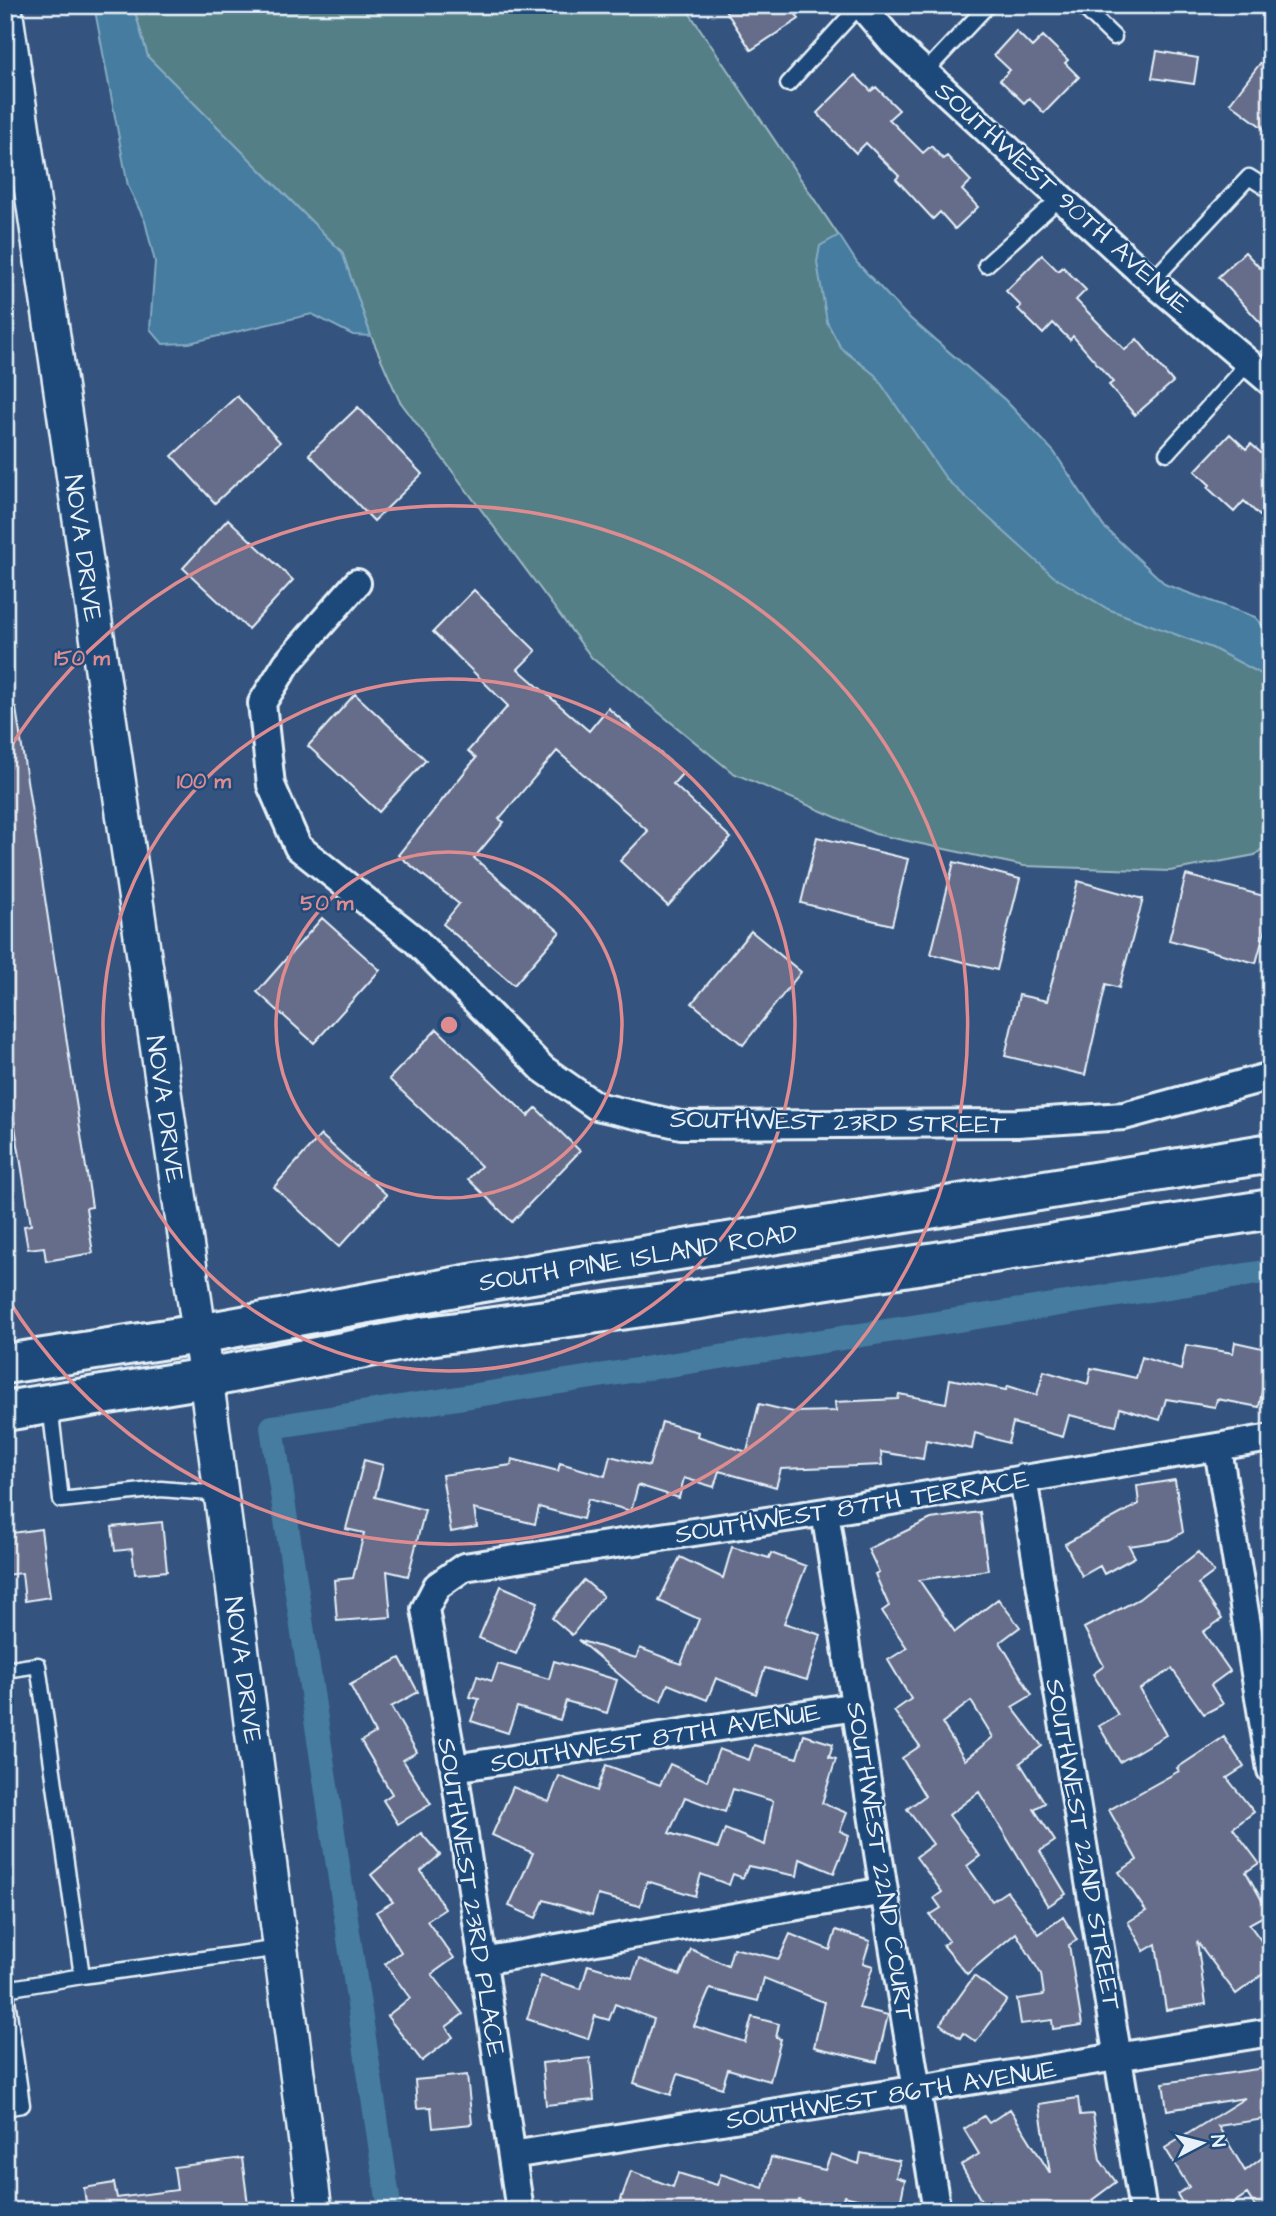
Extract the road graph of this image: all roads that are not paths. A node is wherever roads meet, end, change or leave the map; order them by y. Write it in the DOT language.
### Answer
graph roads {
  1 [pos="861,5"];
  2 [pos="989,5"];
  3 [pos="1081,5"];
  4 [pos="5,9"];
  5 [pos="1114,37"];
  6 [pos="925,72"];
  7 [pos="788,85"];
  8 [pos="1271,191"];
  9 [pos="1060,197"];
  10 [pos="986,265"];
  11 [pos="1152,281"];
  12 [pos="1248,363"];
  13 [pos="1271,382"];
  14 [pos="1167,453"];
  15 [pos="357,583"];
  16 [pos="1271,1076"];
  17 [pos="1271,1153"];
  18 [pos="1271,1209"];
  19 [pos="199,1334"];
  20 [pos="5,1364"];
  21 [pos="206,1378"];
  22 [pos="50,1403"];
  23 [pos="5,1410"];
  24 [pos="1271,1438"];
  25 [pos="1218,1448"];
  26 [pos="1023,1478"];
  27 [pos="220,1494"];
  28 [pos="825,1512"];
  29 [pos="437,1586"];
  30 [pos="5,1670"];
  31 [pos="856,1706"];
  32 [pos="454,1768"];
  33 [pos="1271,1770"];
  34 [pos="884,1891"];
  35 [pos="280,1948"];
  36 [pos="482,1961"];
  37 [pos="82,1976"];
  38 [pos="6,1987"];
  39 [pos="1271,2032"];
  40 [pos="1120,2057"];
  41 [pos="918,2089"];
  42 [pos="5,2108"];
  43 [pos="512,2155"];
  44 [pos="315,2211"];
  45 [pos="520,2211"];
  46 [pos="937,2211"];
  47 [pos="1143,2211"];
  1 -- 6 [label="street, SOUTHWEST 90TH AVENUE"];
  1 -- 7 [label="lane"];
  2 -- 6 [label="lane"];
  3 -- 5 [label="lane"];
  4 -- 19 [label="street, NOVA DRIVE"];
  6 -- 9 [label="street, SOUTHWEST 90TH AVENUE"];
  8 -- 11 [label="lane"];
  9 -- 10 [label="lane"];
  9 -- 11 [label="street, SOUTHWEST 90TH AVENUE"];
  11 -- 12 [label="street, SOUTHWEST 90TH AVENUE"];
  12 -- 13 [label="street, SOUTHWEST 90TH AVENUE"];
  12 -- 14 [label="lane"];
  15 -- 16 [label="street, SOUTHWEST 23RD STREET"];
  17 -- 19 [label="main road, SOUTH PINE ISLAND ROAD"];
  18 -- 21 [label="main road, SOUTH PINE ISLAND ROAD"];
  19 -- 20 [label="main road, SOUTH PINE ISLAND ROAD"];
  19 -- 21 [label="street, NOVA DRIVE"];
  21 -- 22 [label="main road, SOUTH PINE ISLAND ROAD"];
  21 -- 27 [label="street, NOVA DRIVE"];
  22 -- 23 [label="main road, SOUTH PINE ISLAND ROAD"];
  22 -- 27 [label="lane"];
  24 -- 25 [label="street, SOUTHWEST 87TH TERRACE"];
  25 -- 26 [label="street, SOUTHWEST 87TH TERRACE"];
  25 -- 33 [label="street"];
  26 -- 28 [label="street, SOUTHWEST 87TH TERRACE"];
  26 -- 40 [label="street, SOUTHWEST 22ND STREET"];
  27 -- 35 [label="street, NOVA DRIVE"];
  28 -- 29 [label="street, SOUTHWEST 87TH TERRACE"];
  28 -- 31 [label="street, SOUTHWEST 22ND COURT"];
  29 -- 32 [label="street, SOUTHWEST 23RD PLACE"];
  30 -- 37 [label="lane"];
  31 -- 32 [label="street, SOUTHWEST 87TH AVENUE"];
  31 -- 34 [label="street, SOUTHWEST 22ND COURT"];
  32 -- 36 [label="street, SOUTHWEST 23RD PLACE"];
  34 -- 36 [label="street"];
  34 -- 41 [label="street, SOUTHWEST 22ND COURT"];
  35 -- 37 [label="lane"];
  35 -- 44 [label="street, NOVA DRIVE"];
  36 -- 43 [label="street, SOUTHWEST 23RD PLACE"];
  37 -- 38 [label="lane"];
  38 -- 42 [label="lane"];
  39 -- 40 [label="street, SOUTHWEST 86TH AVENUE"];
  40 -- 41 [label="street, SOUTHWEST 86TH AVENUE"];
  40 -- 47 [label="street, SOUTHWEST 22ND STREET"];
  41 -- 43 [label="street, SOUTHWEST 86TH AVENUE"];
  41 -- 46 [label="street, SOUTHWEST 22ND COURT"];
  43 -- 45 [label="street, SOUTHWEST 23RD PLACE"];
}
